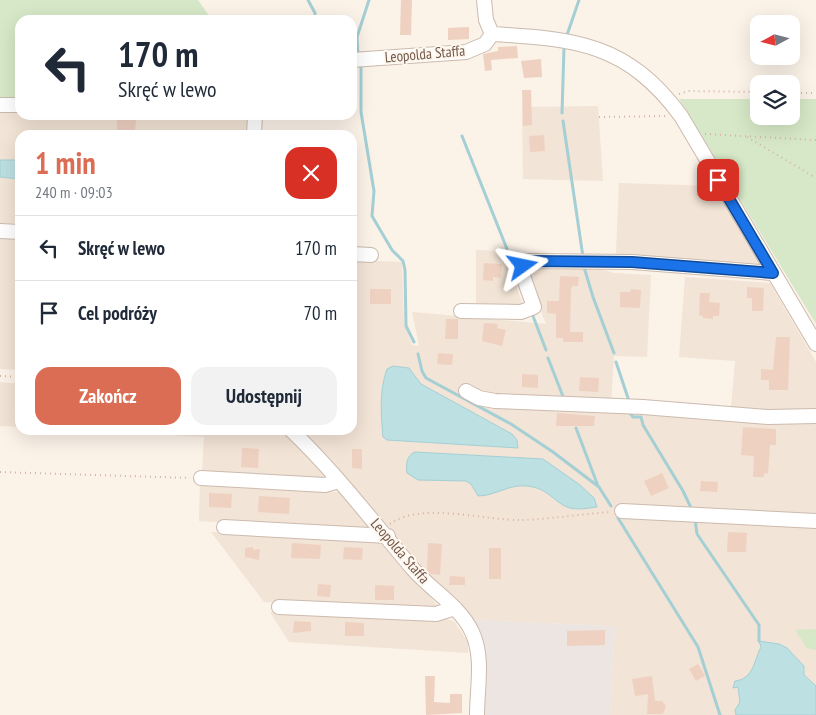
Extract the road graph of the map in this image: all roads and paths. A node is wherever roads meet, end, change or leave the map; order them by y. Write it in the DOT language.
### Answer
graph roads {
  1 [pos="484,0"];
  2 [pos="492,34"];
  3 [pos="357,60"];
  4 [pos="750,92"];
  5 [pos="800,93"];
  6 [pos="816,93"];
  7 [pos="669,100"];
  8 [pos="0,105"];
  9 [pos="15,105"];
  10 [pos="681,116"];
  11 [pos="599,117"];
  12 [pos="690,133"];
  13 [pos="746,137"];
  14 [pos="816,140"];
  15 [pos="816,178"];
  16 [pos="0,231"];
  17 [pos="15,232"];
  18 [pos="357,254"];
  19 [pos="371,255"];
  20 [pos="773,273"];
  21 [pos="461,311"];
  22 [pos="816,344"];
  23 [pos="0,376"];
  24 [pos="15,378"];
  25 [pos="466,391"];
  26 [pos="816,416"];
  27 [pos="295,435"];
  28 [pos="0,472"];
  29 [pos="201,478"];
  30 [pos="339,481"];
  31 [pos="622,511"];
  32 [pos="816,521"];
  33 [pos="224,527"];
  34 [pos="385,533"];
  35 [pos="279,607"];
  36 [pos="455,608"];
  37 [pos="478,715"];
  1 -- 2 [label="street"];
  2 -- 3 [label="street, Leopolda Staffa"];
  2 -- 7 [label="street"];
  4 -- 7 [label="path"];
  5 -- 6 [label="path"];
  7 -- 10 [label="street"];
  8 -- 9 [label="street"];
  10 -- 11 [label="path"];
  10 -- 12 [label="street"];
  12 -- 13 [label="path"];
  12 -- 20 [label="street"];
  13 -- 14 [label="path"];
  13 -- 15 [label="path"];
  16 -- 17 [label="street"];
  18 -- 19 [label="street"];
  20 -- 21 [label="street"];
  20 -- 22 [label="street"];
  23 -- 24 [label="path"];
  25 -- 26 [label="street"];
  27 -- 30 [label="street, Leopolda Staffa"];
  28 -- 29 [label="path"];
  29 -- 30 [label="street"];
  30 -- 34 [label="street, Leopolda Staffa"];
  31 -- 32 [label="street"];
  31 -- 34 [label="path"];
  33 -- 34 [label="street"];
  34 -- 36 [label="street, Leopolda Staffa"];
  35 -- 36 [label="street"];
  36 -- 37 [label="street, Leopolda Staffa"];
}
